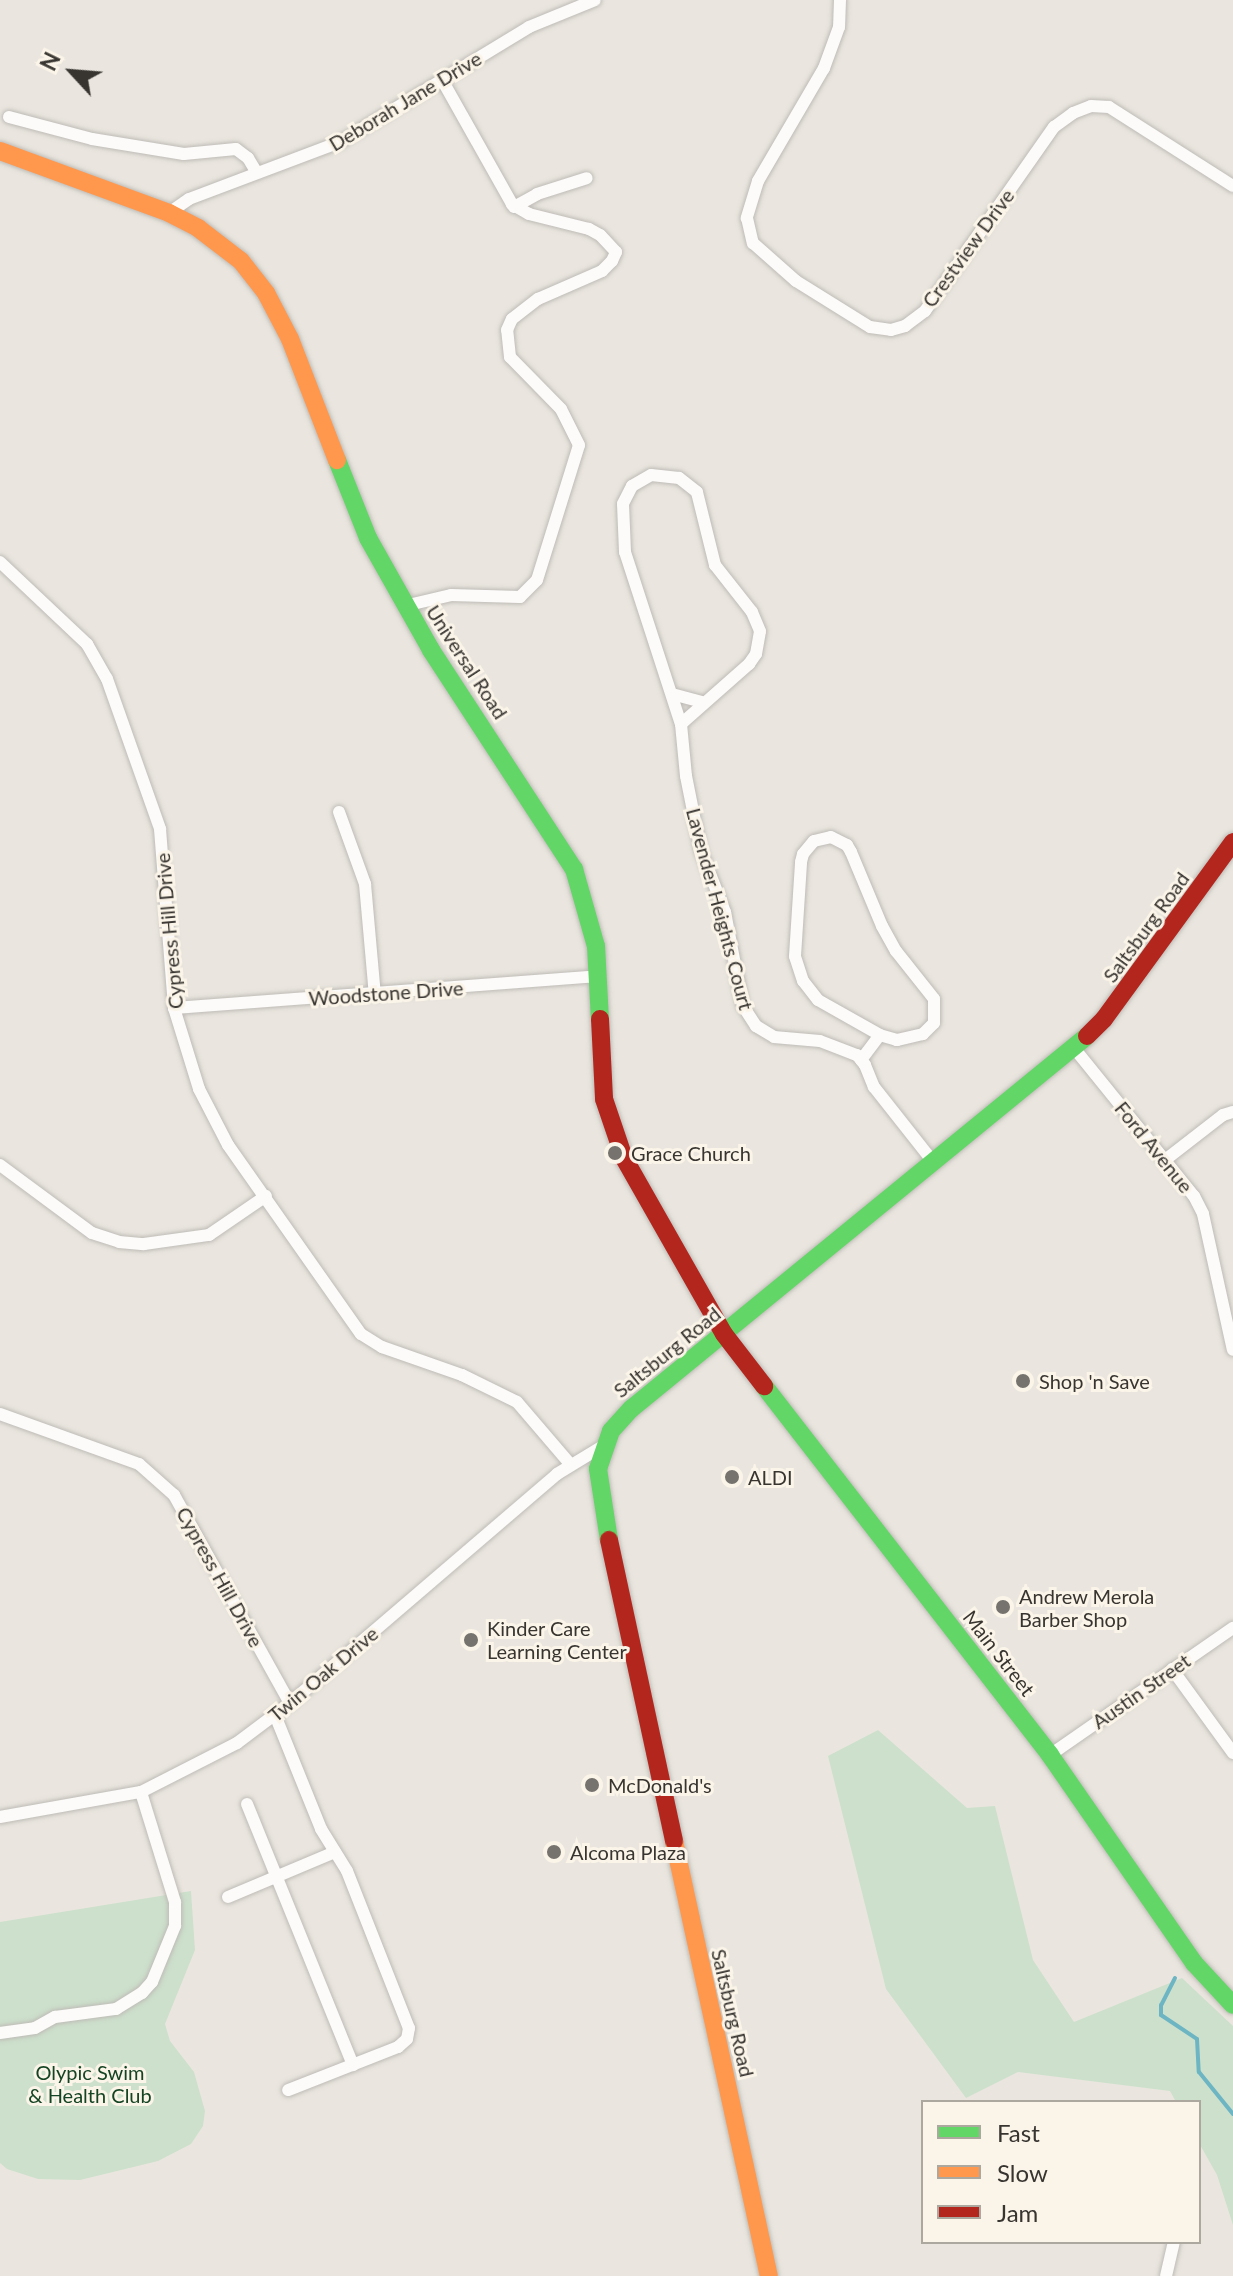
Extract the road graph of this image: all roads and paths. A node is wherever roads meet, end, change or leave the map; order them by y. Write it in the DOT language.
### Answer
graph roads {
  1 [pos="595,0"];
  2 [pos="840,0"];
  3 [pos="442,80"];
  4 [pos="9,117"];
  5 [pos="0,151"];
  6 [pos="257,173"];
  7 [pos="587,178"];
  8 [pos="1233,186"];
  9 [pos="514,207"];
  10 [pos="169,213"];
  11 [pos="0,562"];
  12 [pos="404,606"];
  13 [pos="672,694"];
  14 [pos="702,702"];
  15 [pos="681,724"];
  16 [pos="339,812"];
  17 [pos="1233,842"];
  18 [pos="599,976"];
  19 [pos="375,995"];
  20 [pos="174,1008"];
  21 [pos="880,1035"];
  22 [pos="1074,1048"];
  23 [pos="861,1060"];
  24 [pos="1233,1112"];
  25 [pos="1165,1160"];
  26 [pos="934,1163"];
  27 [pos="0,1165"];
  28 [pos="266,1196"];
  29 [pos="724,1334"];
  30 [pos="1233,1350"];
  31 [pos="0,1414"];
  32 [pos="603,1446"];
  33 [pos="571,1465"];
  34 [pos="1233,1628"];
  35 [pos="1172,1669"];
  36 [pos="290,1703"];
  37 [pos="275,1715"];
  38 [pos="1233,1753"];
  39 [pos="1050,1755"];
  40 [pos="141,1792"];
  41 [pos="247,1804"];
  42 [pos="0,1817"];
  43 [pos="335,1852"];
  44 [pos="277,1877"];
  45 [pos="228,1897"];
  46 [pos="1233,2005"];
  47 [pos="0,2033"];
  48 [pos="353,2065"];
  49 [pos="288,2090"];
  50 [pos="1174,2244"];
  51 [pos="769,2276"];
  52 [pos="1166,2276"];
  1 -- 3 [label="street, Deborah Jane Drive"];
  2 -- 8 [label="street, Crestview Drive"];
  3 -- 6 [label="street, Deborah Jane Drive"];
  3 -- 9 [label="street"];
  4 -- 6 [label="street"];
  5 -- 10 [label="street, Universal Road"];
  6 -- 10 [label="street, Deborah Jane Drive"];
  7 -- 9 [label="street"];
  9 -- 12 [label="street"];
  10 -- 12 [label="street, Universal Road"];
  11 -- 20 [label="street, Cypress Hill Drive"];
  12 -- 18 [label="street, Universal Road"];
  13 -- 14 [label="street"];
  13 -- 14 [label="street, Lavender Heights Court"];
  13 -- 15 [label="street, Lavender Heights Court"];
  14 -- 15 [label="street, Lavender Heights Court"];
  15 -- 23 [label="street, Lavender Heights Court"];
  16 -- 19 [label="street"];
  17 -- 22 [label="street, Saltsburg Road"];
  18 -- 19 [label="street, Woodstone Drive"];
  18 -- 29 [label="street, Universal Road"];
  19 -- 20 [label="street, Woodstone Drive"];
  20 -- 28 [label="street, Cypress Hill Drive"];
  21 -- 21 [label="street"];
  21 -- 23 [label="street"];
  22 -- 25 [label="street, Ford Avenue"];
  22 -- 26 [label="street, Saltsburg Road"];
  23 -- 26 [label="street"];
  24 -- 25 [label="street"];
  25 -- 30 [label="street, Ford Avenue"];
  26 -- 29 [label="street, Saltsburg Road"];
  27 -- 28 [label="street"];
  28 -- 33 [label="street, Cypress Hill Drive"];
  29 -- 32 [label="street, Saltsburg Road"];
  29 -- 39 [label="street, Main Street"];
  31 -- 36 [label="street, Cypress Hill Drive"];
  32 -- 33 [label="street, Twin Oak Drive"];
  32 -- 51 [label="street, Saltsburg Road"];
  33 -- 36 [label="street, Twin Oak Drive"];
  34 -- 35 [label="street, Austin Street"];
  35 -- 38 [label="street"];
  35 -- 39 [label="street, Austin Street"];
  36 -- 37 [label="street, Twin Oak Drive"];
  37 -- 40 [label="street, Twin Oak Drive"];
  37 -- 43 [label="street"];
  39 -- 46 [label="street, Main Street"];
  40 -- 42 [label="street, Twin Oak Drive"];
  40 -- 47 [label="street"];
  41 -- 44 [label="street"];
  43 -- 44 [label="street"];
  43 -- 48 [label="street"];
  44 -- 45 [label="street"];
  44 -- 48 [label="street"];
  48 -- 49 [label="street"];
  50 -- 52 [label="street"];
}
